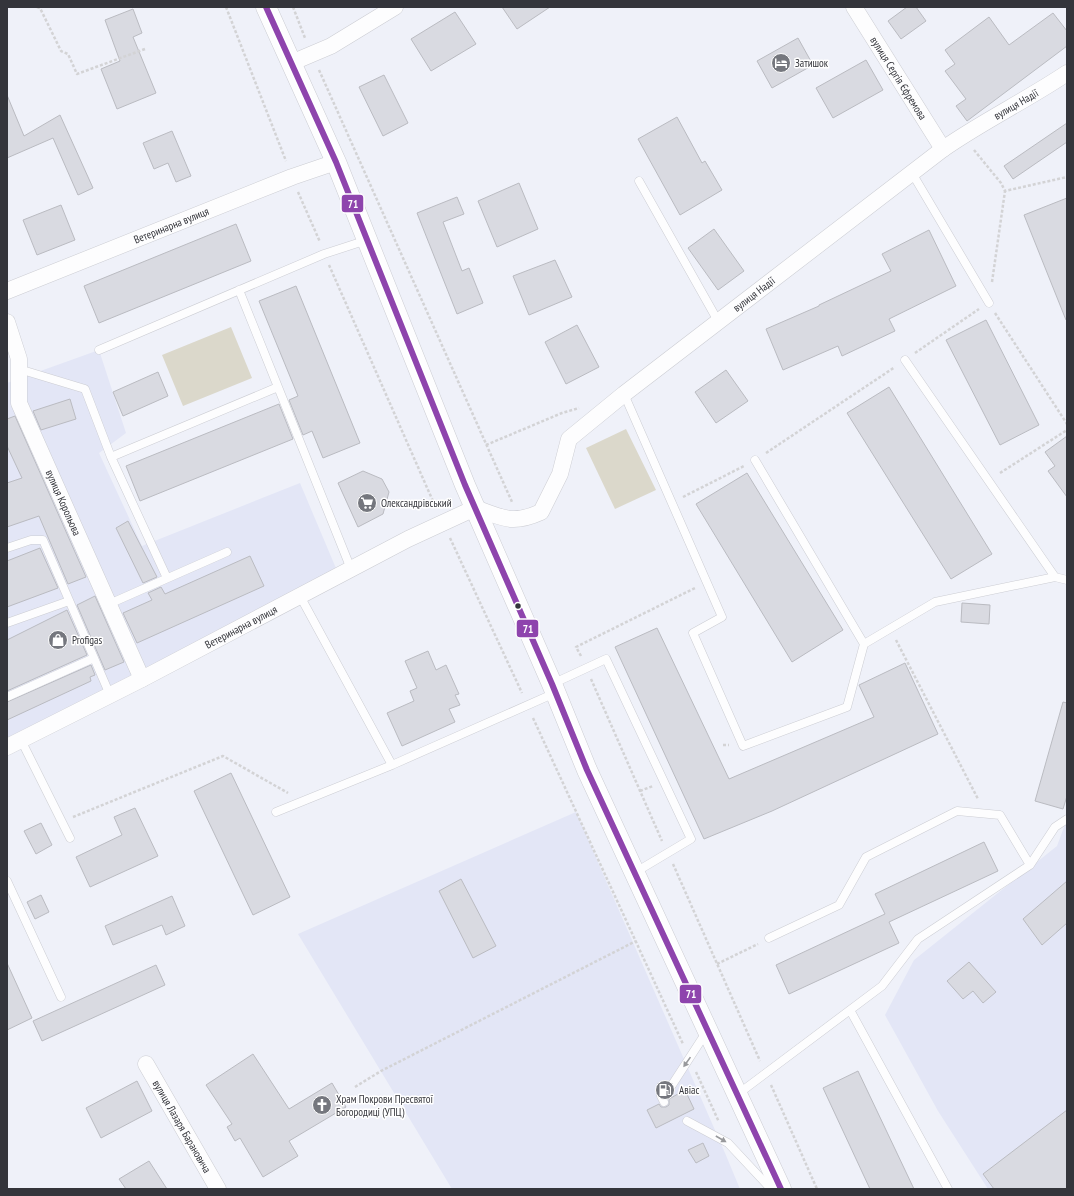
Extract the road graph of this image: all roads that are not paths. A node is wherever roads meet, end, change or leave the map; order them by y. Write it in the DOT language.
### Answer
graph roads {
  1 [pos="266,7"];
  2 [pos="394,7"];
  3 [pos="854,7"];
  4 [pos="291,62"];
  5 [pos="1067,72"];
  6 [pos="943,149"];
  7 [pos="336,162"];
  8 [pos="912,173"];
  9 [pos="639,182"];
  10 [pos="367,240"];
  11 [pos="239,290"];
  12 [pos="7,291"];
  13 [pos="989,303"];
  14 [pos="718,321"];
  15 [pos="7,322"];
  16 [pos="100,350"];
  17 [pos="905,360"];
  18 [pos="19,369"];
  19 [pos="278,387"];
  20 [pos="624,394"];
  21 [pos="111,457"];
  22 [pos="755,460"];
  23 [pos="475,508"];
  24 [pos="7,548"];
  25 [pos="227,552"];
  26 [pos="351,569"];
  27 [pos="1055,577"];
  28 [pos="167,578"];
  29 [pos="1067,580"];
  30 [pos="300,596"];
  31 [pos="69,601"];
  32 [pos="109,604"];
  33 [pos="7,623"];
  34 [pos="864,644"];
  35 [pos="94,658"];
  36 [pos="142,679"];
  37 [pos="554,688"];
  38 [pos="110,695"];
  39 [pos="7,697"];
  40 [pos="14,743"];
  41 [pos="392,765"];
  42 [pos="276,812"];
  43 [pos="1067,818"];
  44 [pos="70,838"];
  45 [pos="1030,865"];
  46 [pos="634,873"];
  47 [pos="7,881"];
  48 [pos="769,938"];
  49 [pos="61,997"];
  50 [pos="850,1010"];
  51 [pos="708,1029"];
  52 [pos="146,1064"];
  53 [pos="738,1094"];
  54 [pos="664,1102"];
  55 [pos="687,1121"];
  56 [pos="218,1189"];
  57 [pos="771,1189"];
  58 [pos="781,1189"];
  59 [pos="948,1189"];
  1 -- 4 [label="street"];
  2 -- 4 [label="street"];
  3 -- 6 [label="street, вулиця Сергія Єфремова"];
  4 -- 7 [label="street"];
  5 -- 6 [label="street, вулиця Надії"];
  6 -- 8 [label="street, вулиця Надії"];
  7 -- 10 [label="street"];
  7 -- 12 [label="street, Ветеринарна вулиця"];
  8 -- 13 [label="lane"];
  8 -- 14 [label="street, вулиця Надії"];
  9 -- 14 [label="lane"];
  10 -- 11 [label="lane"];
  10 -- 23 [label="street"];
  11 -- 16 [label="lane"];
  11 -- 19 [label="lane"];
  14 -- 20 [label="street, вулиця Надії"];
  15 -- 18 [label="street, вулиця Корольова"];
  17 -- 27 [label="lane"];
  18 -- 21 [label="lane"];
  18 -- 32 [label="street, вулиця Корольова"];
  19 -- 21 [label="lane"];
  19 -- 26 [label="lane"];
  20 -- 23 [label="street, вулиця Надії"];
  20 -- 34 [label="lane"];
  21 -- 28 [label="lane"];
  22 -- 34 [label="lane"];
  23 -- 26 [label="street, Ветеринарна вулиця"];
  23 -- 37 [label="street"];
  24 -- 31 [label="lane"];
  25 -- 28 [label="lane"];
  26 -- 30 [label="street, Ветеринарна вулиця"];
  27 -- 29 [label="lane"];
  27 -- 34 [label="lane"];
  28 -- 32 [label="lane"];
  30 -- 36 [label="street, Ветеринарна вулиця"];
  30 -- 41 [label="lane"];
  31 -- 33 [label="lane"];
  31 -- 35 [label="lane"];
  32 -- 36 [label="street, вулиця Корольова"];
  35 -- 38 [label="lane"];
  35 -- 39 [label="lane"];
  36 -- 38 [label="street, Ветеринарна вулиця"];
  37 -- 41 [label="lane"];
  37 -- 46 [label="street"];
  37 -- 46 [label="lane"];
  38 -- 40 [label="street, Ветеринарна вулиця"];
  40 -- 44 [label="lane"];
  41 -- 42 [label="lane"];
  43 -- 45 [label="lane"];
  45 -- 48 [label="lane"];
  45 -- 50 [label="lane"];
  46 -- 51 [label="street"];
  47 -- 49 [label="lane"];
  50 -- 53 [label="lane"];
  50 -- 59 [label="lane"];
  51 -- 53 [label="street"];
  51 -- 54 [label="lane, one-way"];
  52 -- 56 [label="street, вулиця Лазаря Барановича"];
  53 -- 58 [label="street"];
  55 -- 57 [label="lane, one-way"];
}
